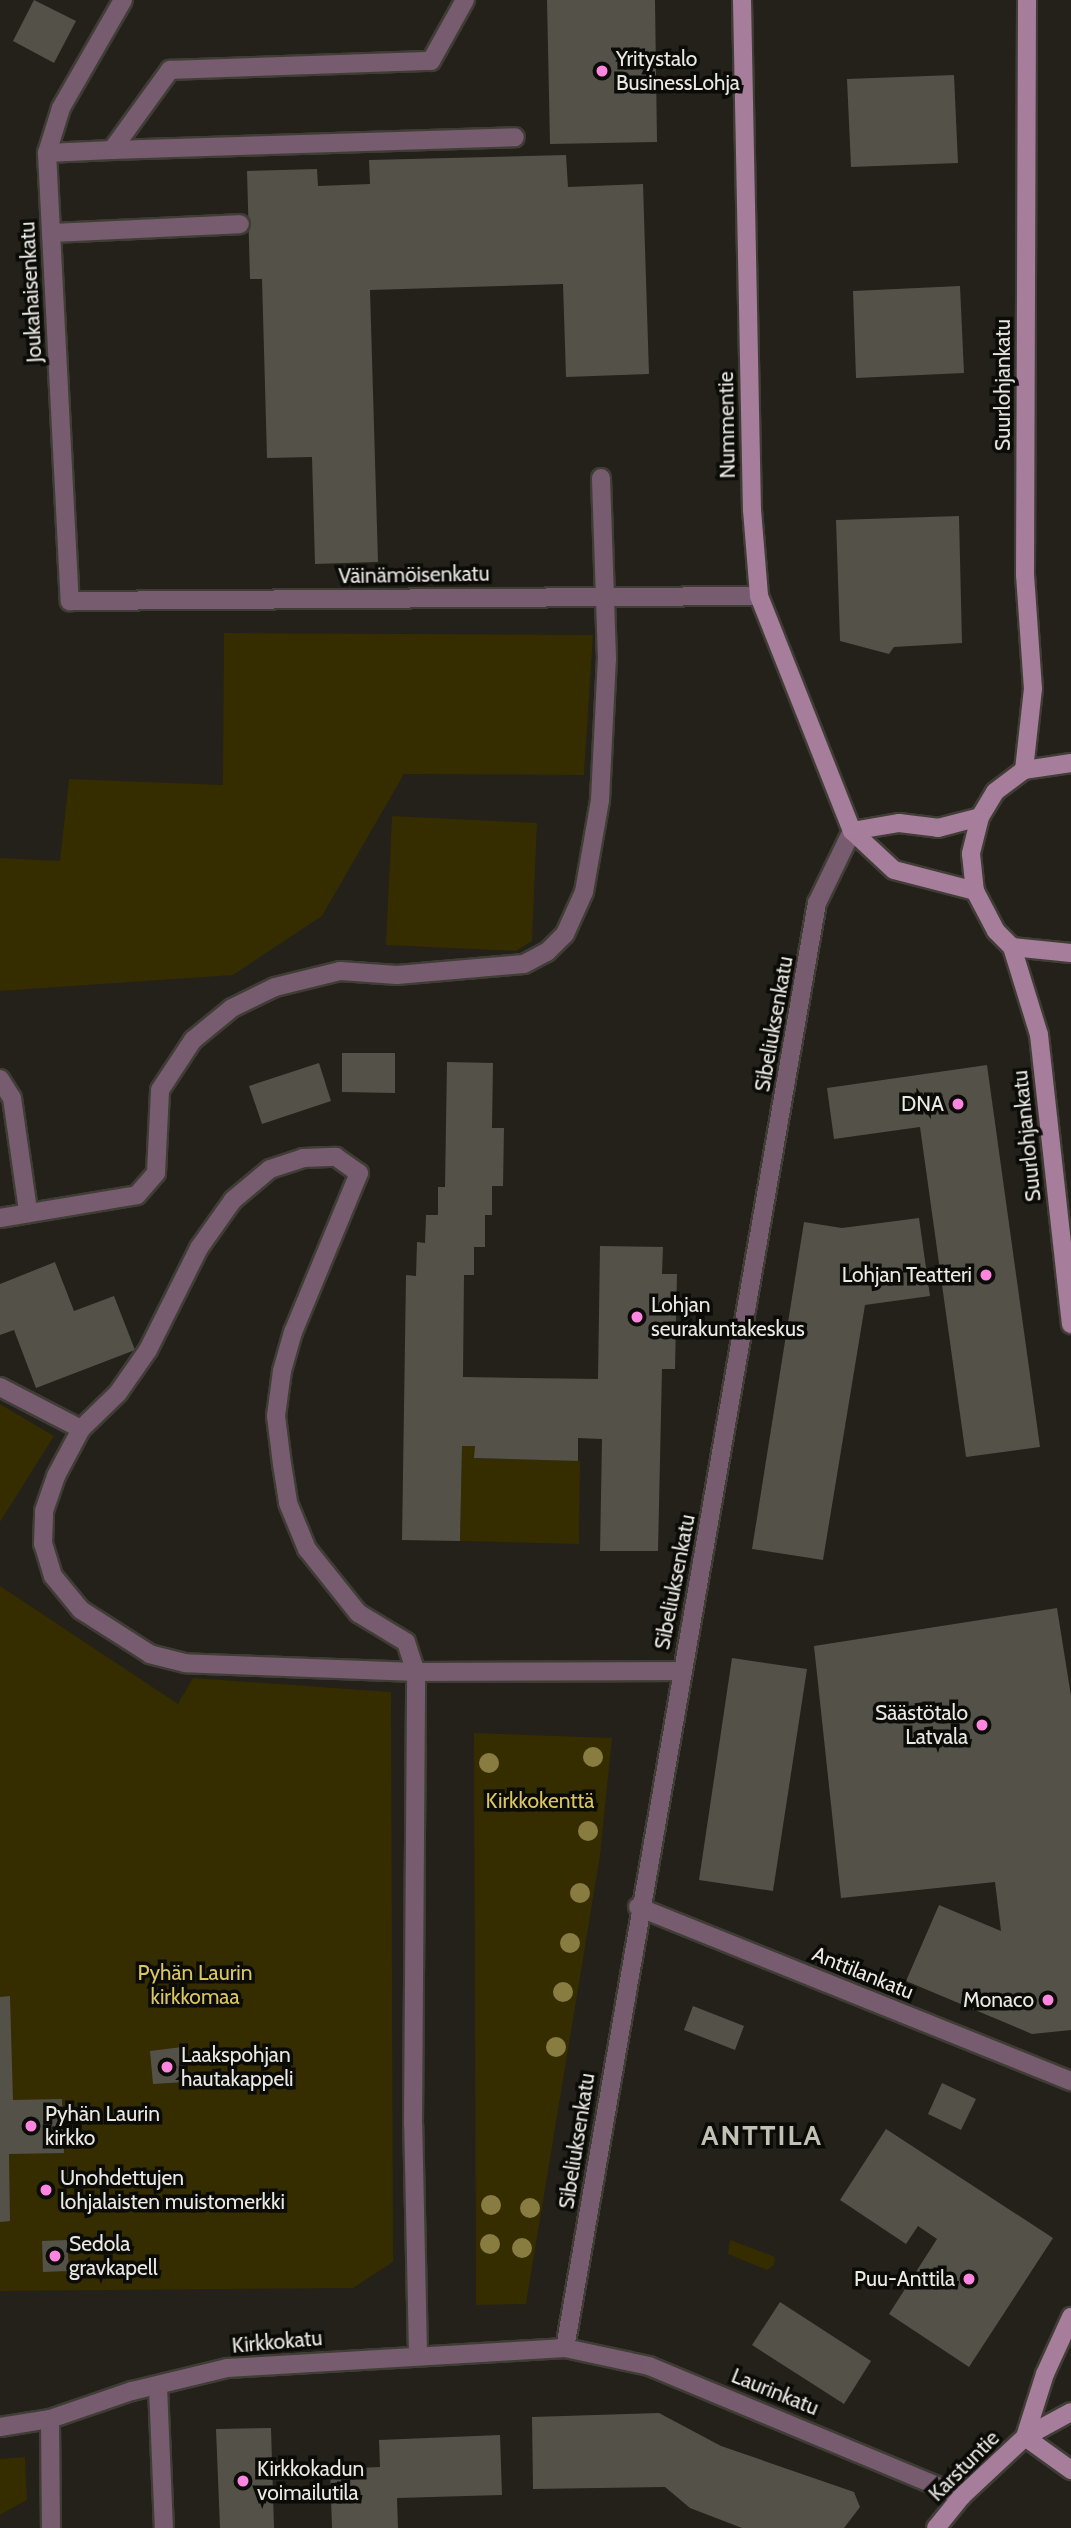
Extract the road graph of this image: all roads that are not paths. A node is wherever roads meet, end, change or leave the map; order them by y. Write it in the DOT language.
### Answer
graph roads {
  1 [pos="123,0"];
  2 [pos="465,0"];
  3 [pos="742,0"];
  4 [pos="1027,0"];
  5 [pos="515,137"];
  6 [pos="112,150"];
  7 [pos="47,153"];
  8 [pos="240,225"];
  9 [pos="51,233"];
  10 [pos="601,478"];
  11 [pos="606,596"];
  12 [pos="759,596"];
  13 [pos="70,601"];
  14 [pos="1071,763"];
  15 [pos="1024,769"];
  16 [pos="980,817"];
  17 [pos="852,831"];
  18 [pos="975,891"];
  19 [pos="1012,947"];
  20 [pos="1071,953"];
  21 [pos="0,1079"];
  22 [pos="28,1210"];
  23 [pos="0,1218"];
  24 [pos="1071,1324"];
  25 [pos="0,1387"];
  26 [pos="81,1430"];
  27 [pos="681,1671"];
  28 [pos="416,1672"];
  29 [pos="638,1907"];
  30 [pos="1071,2081"];
  31 [pos="1071,2317"];
  32 [pos="565,2348"];
  33 [pos="418,2354"];
  34 [pos="158,2387"];
  35 [pos="1071,2412"];
  36 [pos="50,2419"];
  37 [pos="0,2427"];
  38 [pos="1025,2437"];
  39 [pos="1071,2470"];
  40 [pos="962,2496"];
  41 [pos="51,2528"];
  42 [pos="164,2528"];
  43 [pos="936,2528"];
  1 -- 7 [label="street, Joukahaisenkatu"];
  2 -- 6 [label="street"];
  3 -- 12 [label="main road, Nummentie"];
  4 -- 15 [label="main road, Suurlohjankatu"];
  5 -- 6 [label="street"];
  6 -- 7 [label="street"];
  7 -- 9 [label="street, Joukahaisenkatu"];
  8 -- 9 [label="street"];
  9 -- 13 [label="street, Joukahaisenkatu"];
  10 -- 11 [label="street"];
  11 -- 12 [label="street, Väinämöisenkatu"];
  11 -- 13 [label="street, Väinämöisenkatu"];
  11 -- 22 [label="street"];
  12 -- 17 [label="main road, Nummentie"];
  14 -- 15 [label="main road"];
  15 -- 16 [label="main road"];
  16 -- 17 [label="main road"];
  16 -- 18 [label="main road"];
  17 -- 18 [label="main road, Nummentie"];
  17 -- 27 [label="street, Sibeliuksenkatu"];
  18 -- 19 [label="main road"];
  19 -- 20 [label="main road"];
  19 -- 24 [label="main road, Suurlohjankatu"];
  21 -- 22 [label="street"];
  22 -- 23 [label="street"];
  25 -- 26 [label="street"];
  26 -- 28 [label="street"];
  26 -- 28 [label="street"];
  27 -- 28 [label="street"];
  27 -- 29 [label="street, Sibeliuksenkatu"];
  28 -- 33 [label="street"];
  29 -- 30 [label="street, Anttilankatu"];
  29 -- 32 [label="street, Sibeliuksenkatu"];
  31 -- 38 [label="main road"];
  32 -- 33 [label="street, Kirkkokatu"];
  32 -- 40 [label="street, Laurinkatu"];
  33 -- 34 [label="street, Kirkkokatu"];
  34 -- 36 [label="street, Kirkkokatu"];
  34 -- 42 [label="street"];
  35 -- 38 [label="main road"];
  36 -- 37 [label="street, Kirkkokatu"];
  36 -- 41 [label="street"];
  38 -- 39 [label="main road"];
  38 -- 40 [label="main road, Karstuntie"];
  40 -- 43 [label="main road, Karstuntie"];
}
